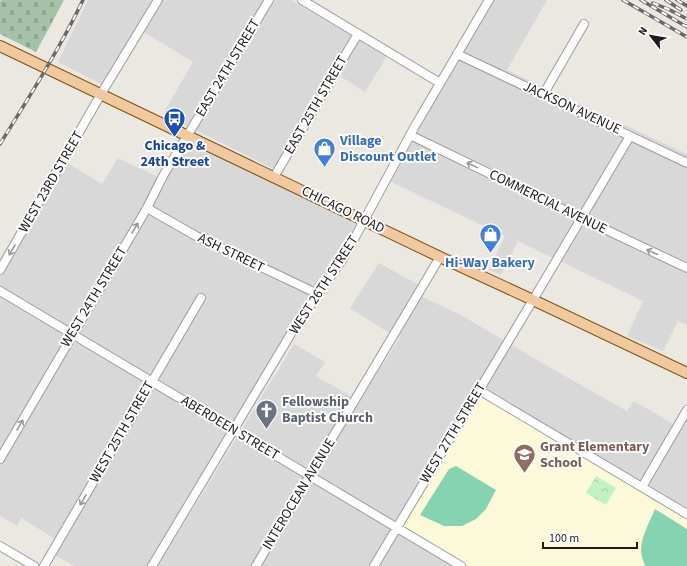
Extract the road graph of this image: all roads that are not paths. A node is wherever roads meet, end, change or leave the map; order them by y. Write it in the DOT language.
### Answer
graph roads {
  1 [pos="158,0"];
  2 [pos="268,0"];
  3 [pos="302,0"];
  4 [pos="489,0"];
  5 [pos="584,24"];
  6 [pos="358,34"];
  7 [pos="0,46"];
  8 [pos="457,54"];
  9 [pos="440,84"];
  10 [pos="101,94"];
  11 [pos="543,95"];
  12 [pos="410,135"];
  13 [pos="188,136"];
  14 [pos="630,136"];
  15 [pos="687,163"];
  16 [pos="274,177"];
  17 [pos="147,208"];
  18 [pos="581,218"];
  19 [pos="364,220"];
  20 [pos="440,257"];
  21 [pos="687,268"];
  22 [pos="0,270"];
  23 [pos="0,291"];
  24 [pos="318,294"];
  25 [pos="201,298"];
  26 [pos="533,300"];
  27 [pos="72,334"];
  28 [pos="687,373"];
  29 [pos="152,382"];
  30 [pos="479,390"];
  31 [pos="687,410"];
  32 [pos="234,430"];
  33 [pos="0,459"];
  34 [pos="310,476"];
  35 [pos="642,487"];
  36 [pos="687,514"];
  37 [pos="397,528"];
  38 [pos="0,546"];
  39 [pos="34,566"];
  40 [pos="44,566"];
  41 [pos="152,566"];
  42 [pos="256,566"];
  43 [pos="374,566"];
  44 [pos="461,566"];
  1 -- 10 [label="street, WEST 23RD STREET"];
  2 -- 13 [label="street, EAST 24TH STREET"];
  3 -- 6 [label="street"];
  4 -- 8 [label="street, WEST 26TH STREET"];
  5 -- 11 [label="street"];
  6 -- 9 [label="street"];
  6 -- 16 [label="street, EAST 25TH STREET"];
  7 -- 10 [label="main road, CHICAGO ROAD"];
  8 -- 9 [label="street, WEST 26TH STREET"];
  8 -- 11 [label="street, JACKSON AVENUE"];
  9 -- 12 [label="street, WEST 26TH STREET"];
  10 -- 13 [label="main road, CHICAGO ROAD"];
  10 -- 22 [label="street, WEST 23RD STREET, one-way"];
  11 -- 14 [label="street, JACKSON AVENUE"];
  18 -- 12 [label="street, COMMERCIAL AVENUE, one-way"];
  12 -- 19 [label="street, WEST 26TH STREET"];
  13 -- 16 [label="main road, CHICAGO ROAD"];
  13 -- 17 [label="street, WEST 24TH STREET"];
  14 -- 15 [label="street, JACKSON AVENUE"];
  14 -- 18 [label="street, WEST 27TH STREET"];
  16 -- 19 [label="main road, CHICAGO ROAD"];
  17 -- 24 [label="street, ASH STREET"];
  27 -- 17 [label="street, WEST 24TH STREET, one-way"];
  21 -- 18 [label="street, COMMERCIAL AVENUE, one-way"];
  18 -- 26 [label="street, WEST 27TH STREET"];
  19 -- 20 [label="main road, CHICAGO ROAD"];
  19 -- 24 [label="street, WEST 26TH STREET"];
  20 -- 26 [label="main road, CHICAGO ROAD"];
  20 -- 34 [label="street, INTEROCEAN AVENUE"];
  23 -- 27 [label="street, ABERDEEN STREET"];
  24 -- 32 [label="street, WEST 26TH STREET"];
  25 -- 29 [label="street, WEST 25TH STREET"];
  26 -- 28 [label="main road, CHICAGO ROAD"];
  26 -- 30 [label="street, WEST 27TH STREET"];
  27 -- 29 [label="street, ABERDEEN STREET"];
  33 -- 27 [label="street, WEST 24TH STREET, one-way"];
  29 -- 32 [label="street, ABERDEEN STREET"];
  29 -- 40 [label="street, WEST 25TH STREET, one-way"];
  30 -- 35 [label="street"];
  30 -- 37 [label="street, WEST 27TH STREET"];
  31 -- 35 [label="street"];
  32 -- 34 [label="street, ABERDEEN STREET"];
  32 -- 41 [label="street, WEST 26TH STREET"];
  34 -- 37 [label="street, ABERDEEN STREET"];
  34 -- 42 [label="street, INTEROCEAN AVENUE"];
  35 -- 36 [label="street"];
  37 -- 43 [label="street, WEST 27TH STREET"];
  37 -- 44 [label="street, ABERDEEN STREET"];
  38 -- 39 [label="street"];
}
